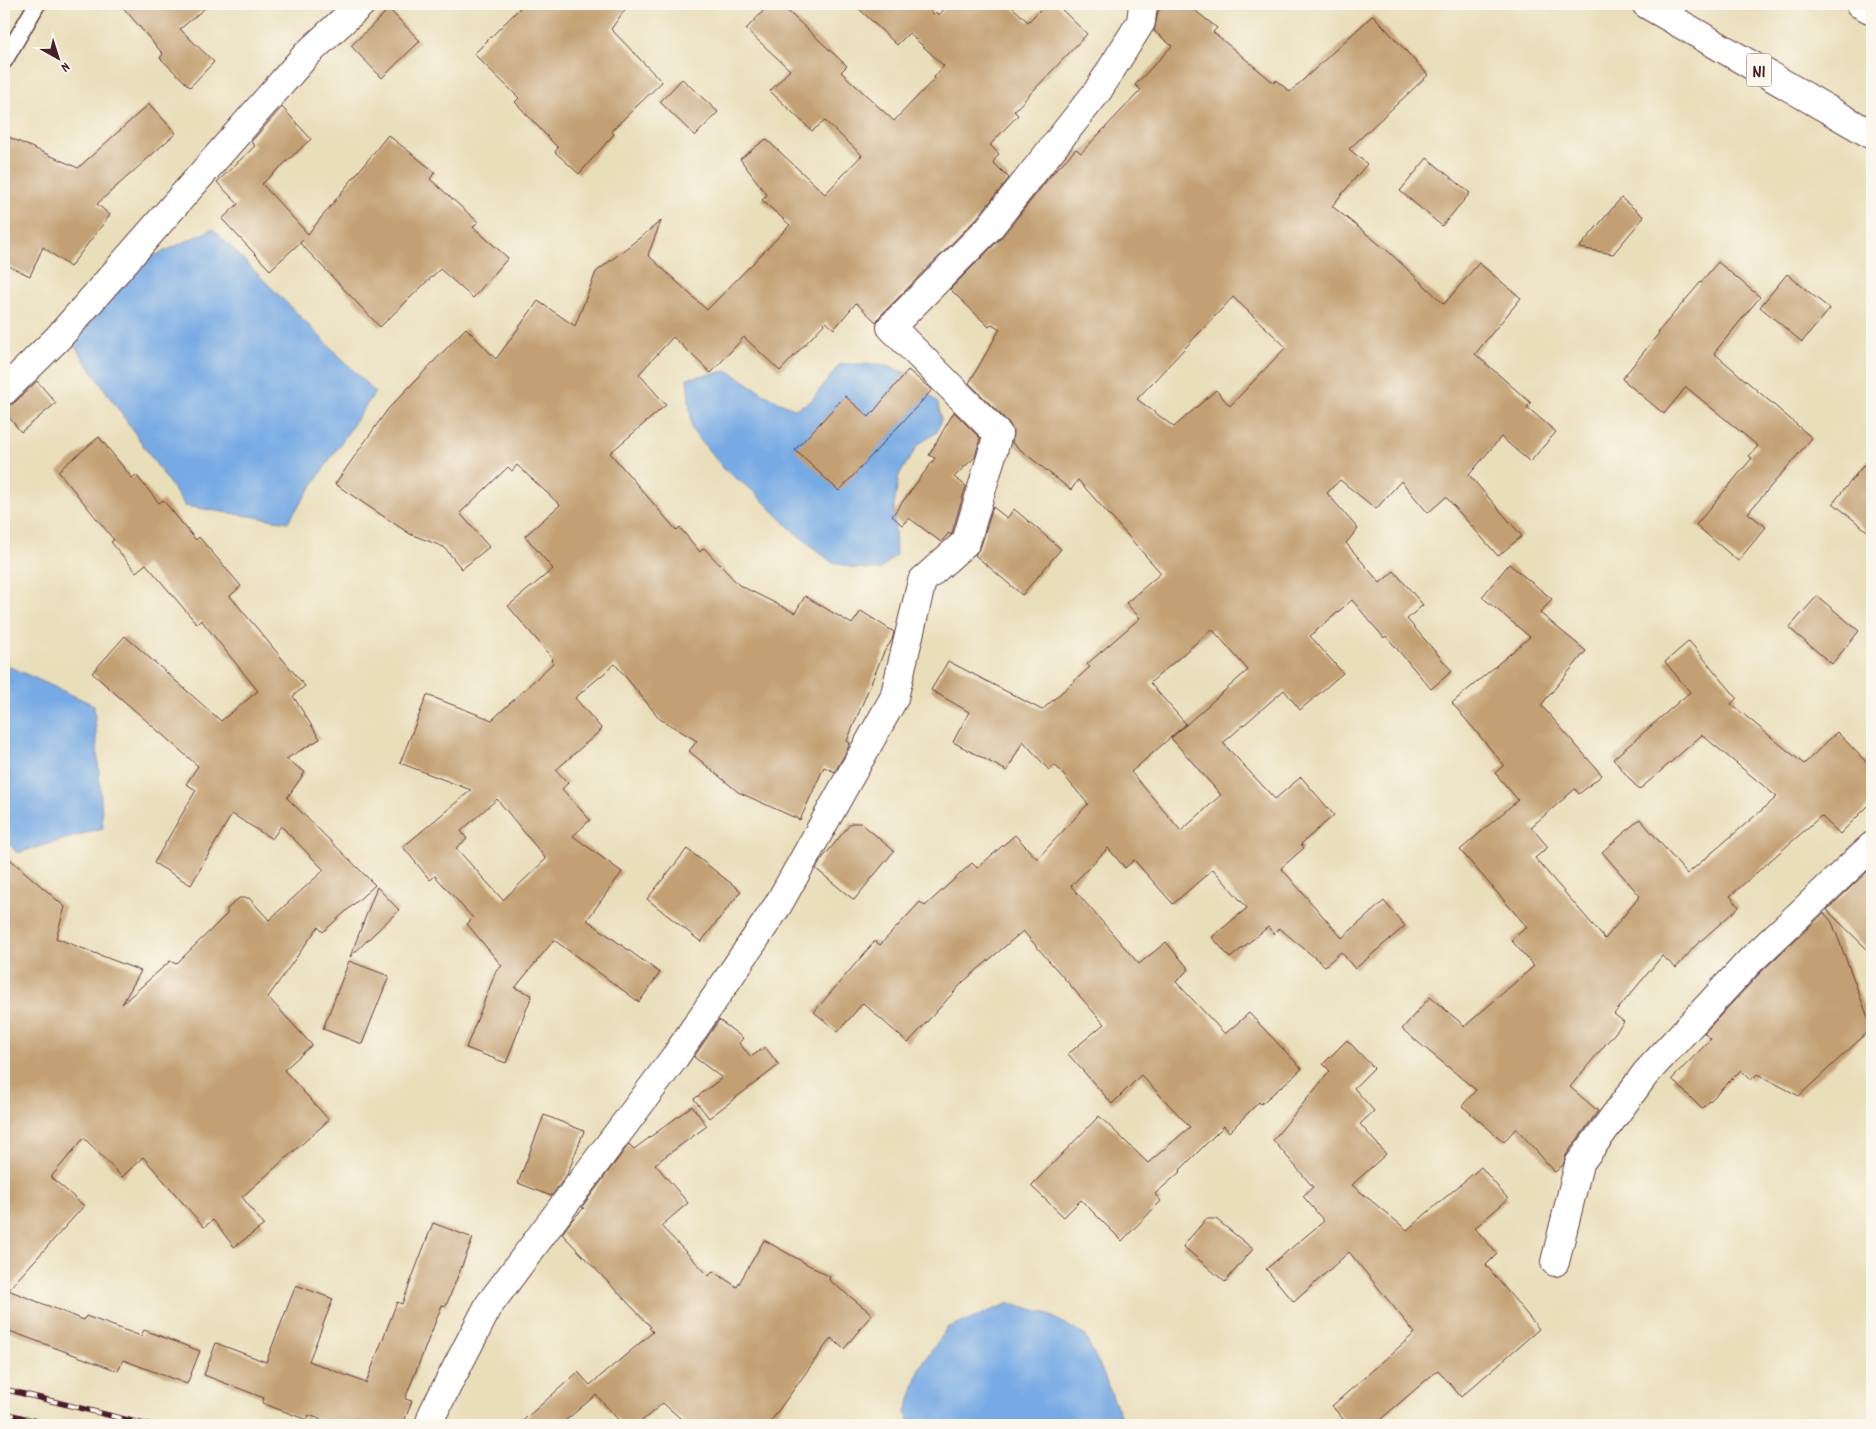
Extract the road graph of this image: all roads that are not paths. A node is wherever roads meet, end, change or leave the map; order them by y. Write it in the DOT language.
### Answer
graph roads {
  1 [pos="37,4"];
  2 [pos="361,4"];
  3 [pos="1143,4"];
  4 [pos="1646,4"];
  5 [pos="1860,4"];
  6 [pos="1872,10"];
  7 [pos="4,61"];
  8 [pos="1872,135"];
  9 [pos="4,390"];
  10 [pos="1872,846"];
  11 [pos="1556,1262"];
  12 [pos="428,1425"];
  1 -- 7 [label="lane"];
  2 -- 9 [label="main road"];
  3 -- 12 [label="main road"];
  4 -- 8 [label="main road, N1"];
  5 -- 6 [label="main road"];
  10 -- 11 [label="main road"];
}
